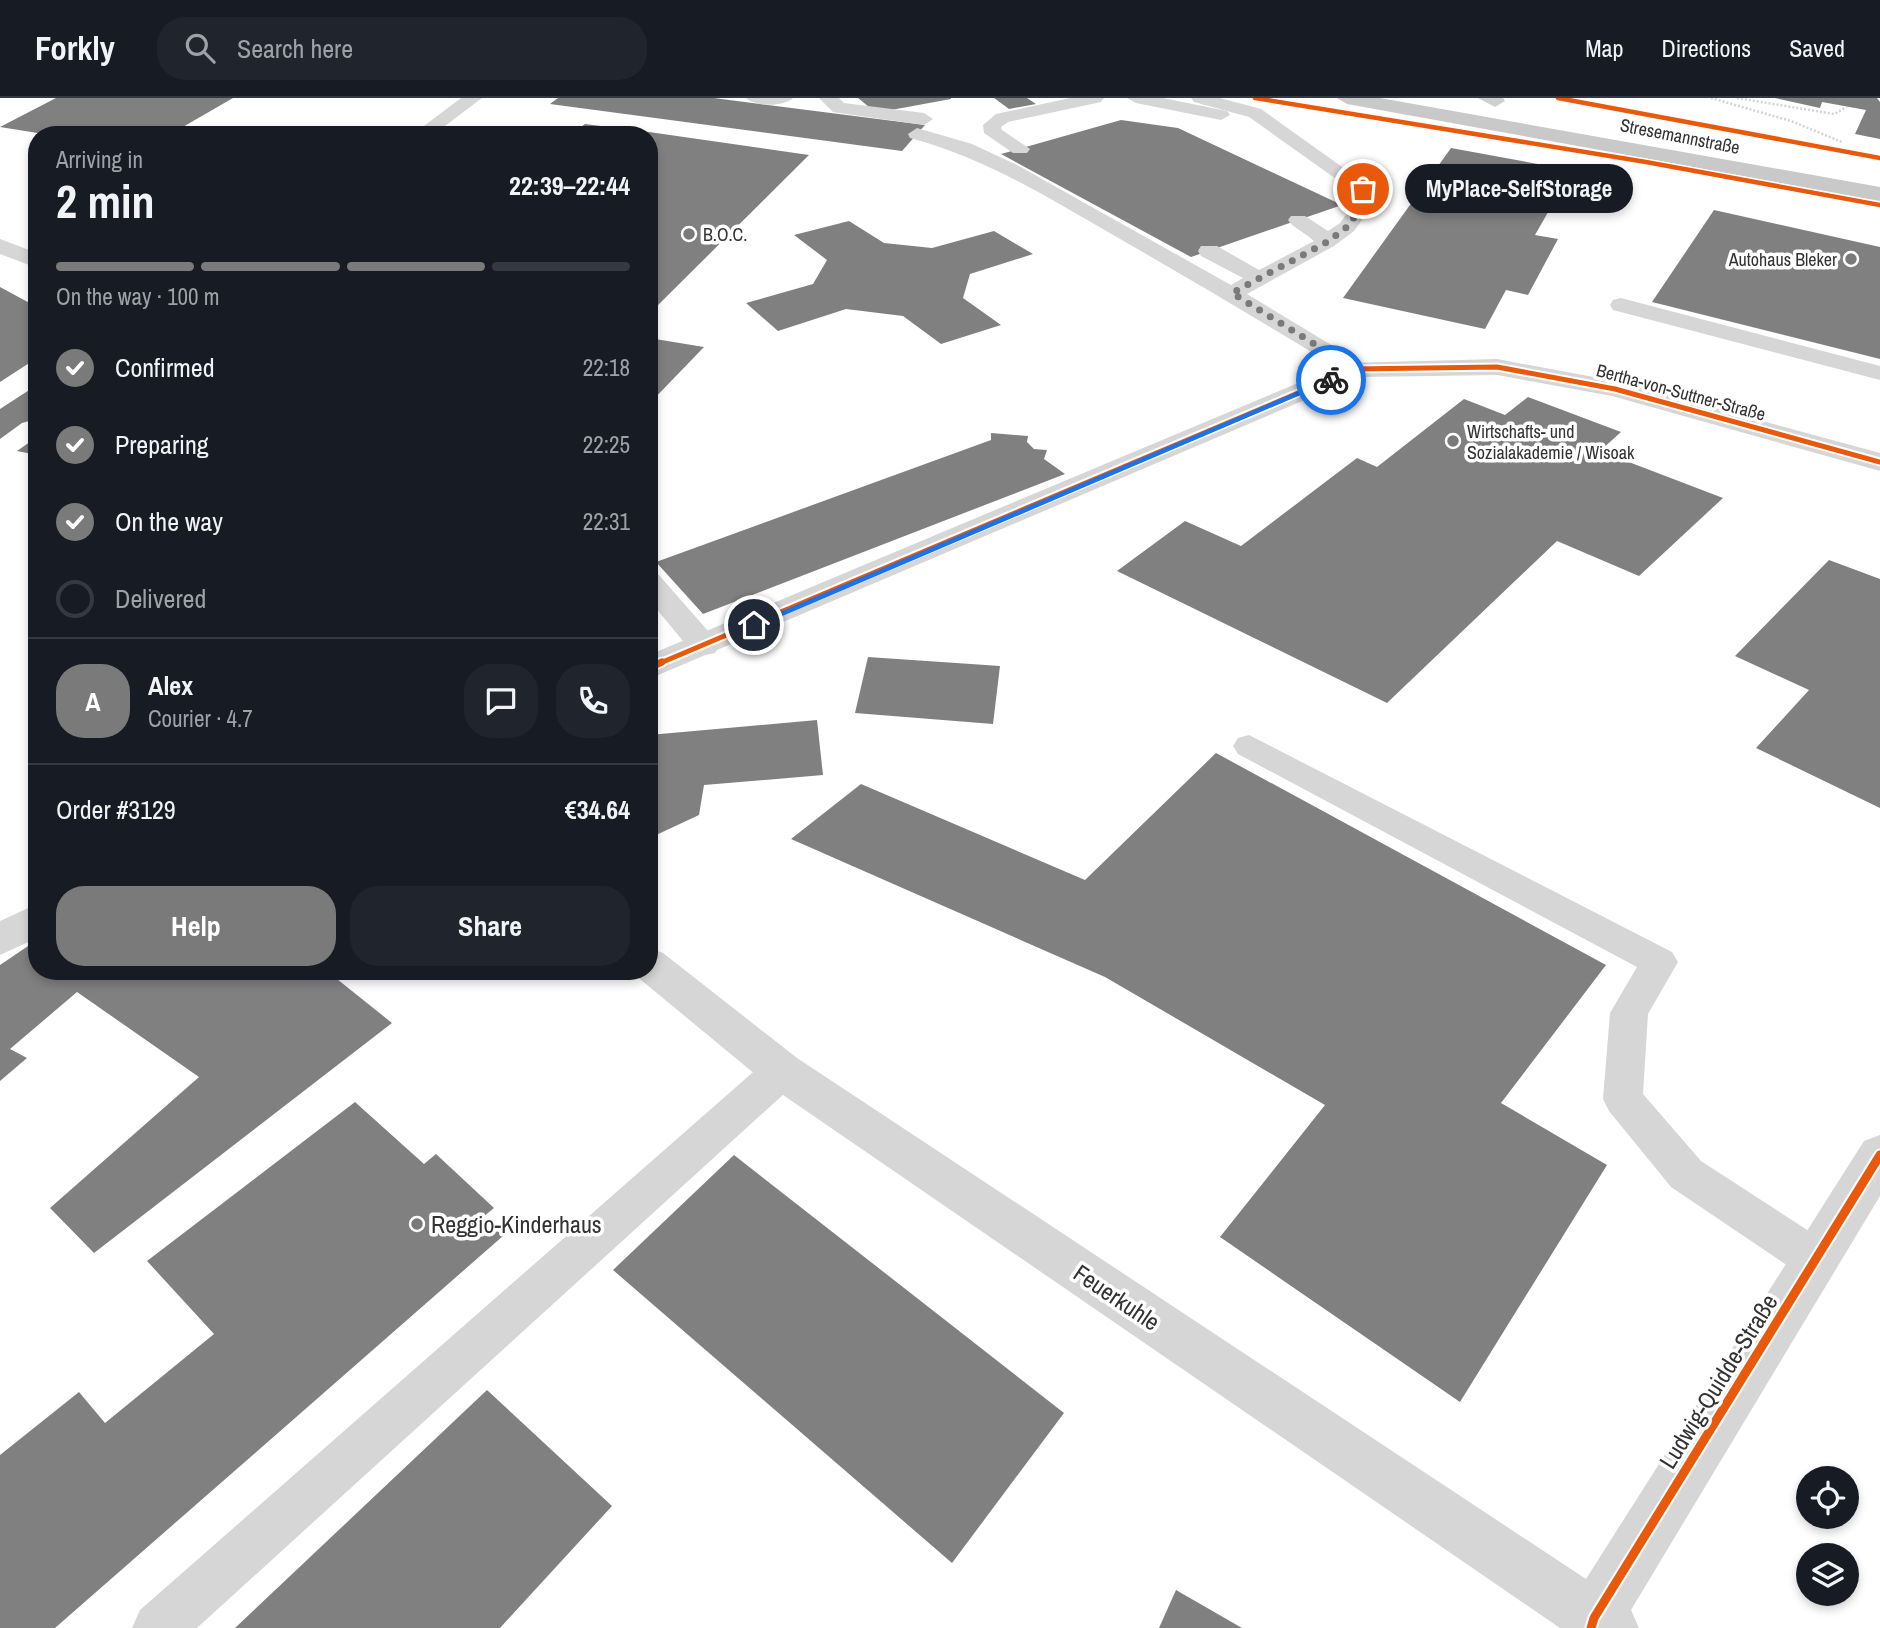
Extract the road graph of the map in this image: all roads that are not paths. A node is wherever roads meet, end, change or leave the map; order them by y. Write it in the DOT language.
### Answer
graph roads {
  1 [pos="473,98"];
  2 [pos="755,98"];
  3 [pos="784,98"];
  4 [pos="828,98"];
  5 [pos="1095,98"];
  6 [pos="1115,98"];
  7 [pos="1137,98"];
  8 [pos="1200,98"];
  9 [pos="1347,98"];
  10 [pos="1536,109"];
  11 [pos="1255,113"];
  12 [pos="1090,119"];
  13 [pos="434,126"];
  14 [pos="1020,149"];
  15 [pos="1880,173"];
  16 [pos="1880,194"];
  17 [pos="1298,220"];
  18 [pos="1327,242"];
  19 [pos="0,246"];
  20 [pos="1209,251"];
  21 [pos="28,257"];
  22 [pos="1260,279"];
  23 [pos="1232,293"];
  24 [pos="1621,305"];
  25 [pos="1355,369"];
  26 [pos="1880,373"];
  27 [pos="1880,462"];
  28 [pos="658,592"];
  29 [pos="704,646"];
  30 [pos="658,664"];
  31 [pos="1249,746"];
  32 [pos="28,924"];
  33 [pos="0,940"];
  34 [pos="658,971"];
  35 [pos="782,1071"];
  36 [pos="1880,1155"];
  37 [pos="1815,1260"];
  38 [pos="1598,1625"];
  39 [pos="158,1628"];
  1 -- 13 [label="lane"];
  2 -- 3 [label="lane"];
  4 -- 23 [label="lane"];
  5 -- 14 [label="lane"];
  6 -- 12 [label="lane"];
  7 -- 11 [label="lane"];
  8 -- 11 [label="lane"];
  9 -- 16 [label="main road, Stresemannstraße"];
  10 -- 15 [label="main road, Stresemannstraße"];
  11 -- 18 [label="lane"];
  17 -- 18 [label="lane"];
  18 -- 22 [label="lane"];
  19 -- 21 [label="street"];
  20 -- 22 [label="lane"];
  22 -- 23 [label="lane"];
  23 -- 25 [label="lane"];
  24 -- 26 [label="lane"];
  25 -- 27 [label="street, Bertha-von-Suttner-Straße"];
  25 -- 29 [label="street, Bertha-von-Suttner-Straße"];
  28 -- 29 [label="lane"];
  29 -- 30 [label="street, Bertha-von-Suttner-Straße"];
  31 -- 37 [label="lane"];
  32 -- 33 [label="street"];
  34 -- 35 [label="street, Feuerkuhle"];
  35 -- 38 [label="street, Feuerkuhle"];
  35 -- 39 [label="lane"];
  36 -- 37 [label="street, Ludwig-Quidde-Straße"];
  37 -- 38 [label="street, Ludwig-Quidde-Straße"];
}
